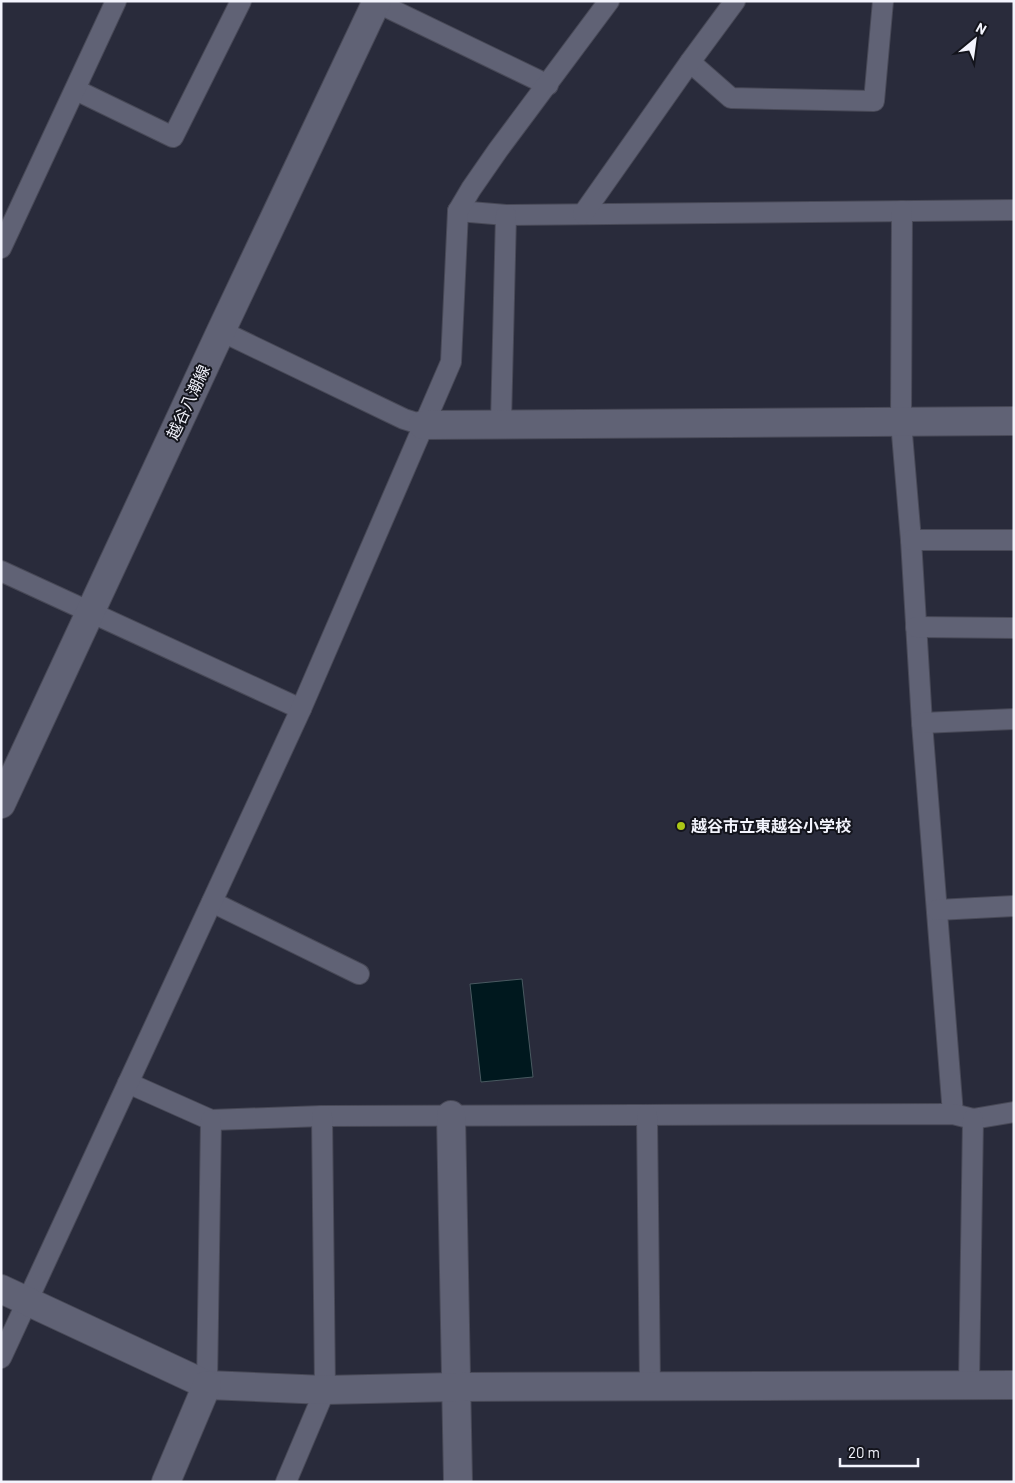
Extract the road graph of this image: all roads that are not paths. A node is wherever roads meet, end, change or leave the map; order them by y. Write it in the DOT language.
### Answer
graph roads {
  1 [pos="116,1"];
  2 [pos="241,1"];
  3 [pos="610,1"];
  4 [pos="735,1"];
  5 [pos="883,1"];
  6 [pos="376,2"];
  7 [pos="690,62"];
  8 [pos="548,85"];
  9 [pos="76,90"];
  10 [pos="1014,210"];
  11 [pos="458,211"];
  12 [pos="902,211"];
  13 [pos="583,214"];
  14 [pos="506,215"];
  15 [pos="8,218"];
  16 [pos="1,248"];
  17 [pos="221,331"];
  18 [pos="1014,421"];
  19 [pos="901,422"];
  20 [pos="501,423"];
  21 [pos="423,425"];
  22 [pos="911,540"];
  23 [pos="1014,540"];
  24 [pos="1,572"];
  25 [pos="91,612"];
  26 [pos="916,627"];
  27 [pos="1014,628"];
  28 [pos="301,709"];
  29 [pos="1014,719"];
  30 [pos="922,724"];
  31 [pos="1,804"];
  32 [pos="212,902"];
  33 [pos="1014,906"];
  34 [pos="937,910"];
  35 [pos="359,974"];
  36 [pos="128,1083"];
  37 [pos="1014,1112"];
  38 [pos="953,1114"];
  39 [pos="451,1115"];
  40 [pos="647,1115"];
  41 [pos="322,1116"];
  42 [pos="973,1119"];
  43 [pos="211,1120"];
  44 [pos="1,1289"];
  45 [pos="27,1301"];
  46 [pos="1,1358"];
  47 [pos="207,1385"];
  48 [pos="969,1385"];
  49 [pos="1014,1385"];
  50 [pos="456,1387"];
  51 [pos="650,1387"];
  52 [pos="325,1390"];
  53 [pos="166,1482"];
  54 [pos="286,1482"];
  55 [pos="458,1482"];
  1 -- 9 [label="street"];
  2 -- 9 [label="street"];
  3 -- 8 [label="street"];
  4 -- 7 [label="street"];
  5 -- 7 [label="street"];
  6 -- 8 [label="street"];
  6 -- 17 [label="street, 越谷八潮線"];
  7 -- 13 [label="street"];
  8 -- 11 [label="street"];
  9 -- 15 [label="street"];
  10 -- 12 [label="street"];
  11 -- 14 [label="street"];
  11 -- 21 [label="street"];
  12 -- 13 [label="street"];
  12 -- 19 [label="street"];
  13 -- 14 [label="street"];
  14 -- 20 [label="street"];
  15 -- 16 [label="street"];
  17 -- 21 [label="street"];
  17 -- 25 [label="street, 越谷八潮線"];
  18 -- 19 [label="street"];
  19 -- 20 [label="street"];
  19 -- 22 [label="street"];
  20 -- 21 [label="street"];
  21 -- 28 [label="street"];
  22 -- 23 [label="street"];
  22 -- 26 [label="street"];
  24 -- 25 [label="street"];
  25 -- 28 [label="street"];
  25 -- 31 [label="street, 越谷八潮線"];
  26 -- 27 [label="street"];
  26 -- 30 [label="street"];
  28 -- 32 [label="street"];
  29 -- 30 [label="street"];
  30 -- 34 [label="street"];
  32 -- 35 [label="street"];
  32 -- 36 [label="street"];
  33 -- 34 [label="street"];
  34 -- 38 [label="street"];
  36 -- 43 [label="street"];
  36 -- 45 [label="street"];
  37 -- 42 [label="street"];
  38 -- 40 [label="street"];
  38 -- 42 [label="street"];
  39 -- 40 [label="street"];
  39 -- 41 [label="street"];
  39 -- 50 [label="street"];
  40 -- 51 [label="street"];
  41 -- 43 [label="street"];
  41 -- 52 [label="street"];
  42 -- 48 [label="street"];
  43 -- 47 [label="street"];
  44 -- 45 [label="street"];
  45 -- 46 [label="street"];
  45 -- 47 [label="street"];
  47 -- 52 [label="street"];
  47 -- 53 [label="street"];
  48 -- 49 [label="street"];
  48 -- 51 [label="street"];
  50 -- 51 [label="street"];
  50 -- 52 [label="street"];
  50 -- 55 [label="street"];
  52 -- 54 [label="street"];
}
